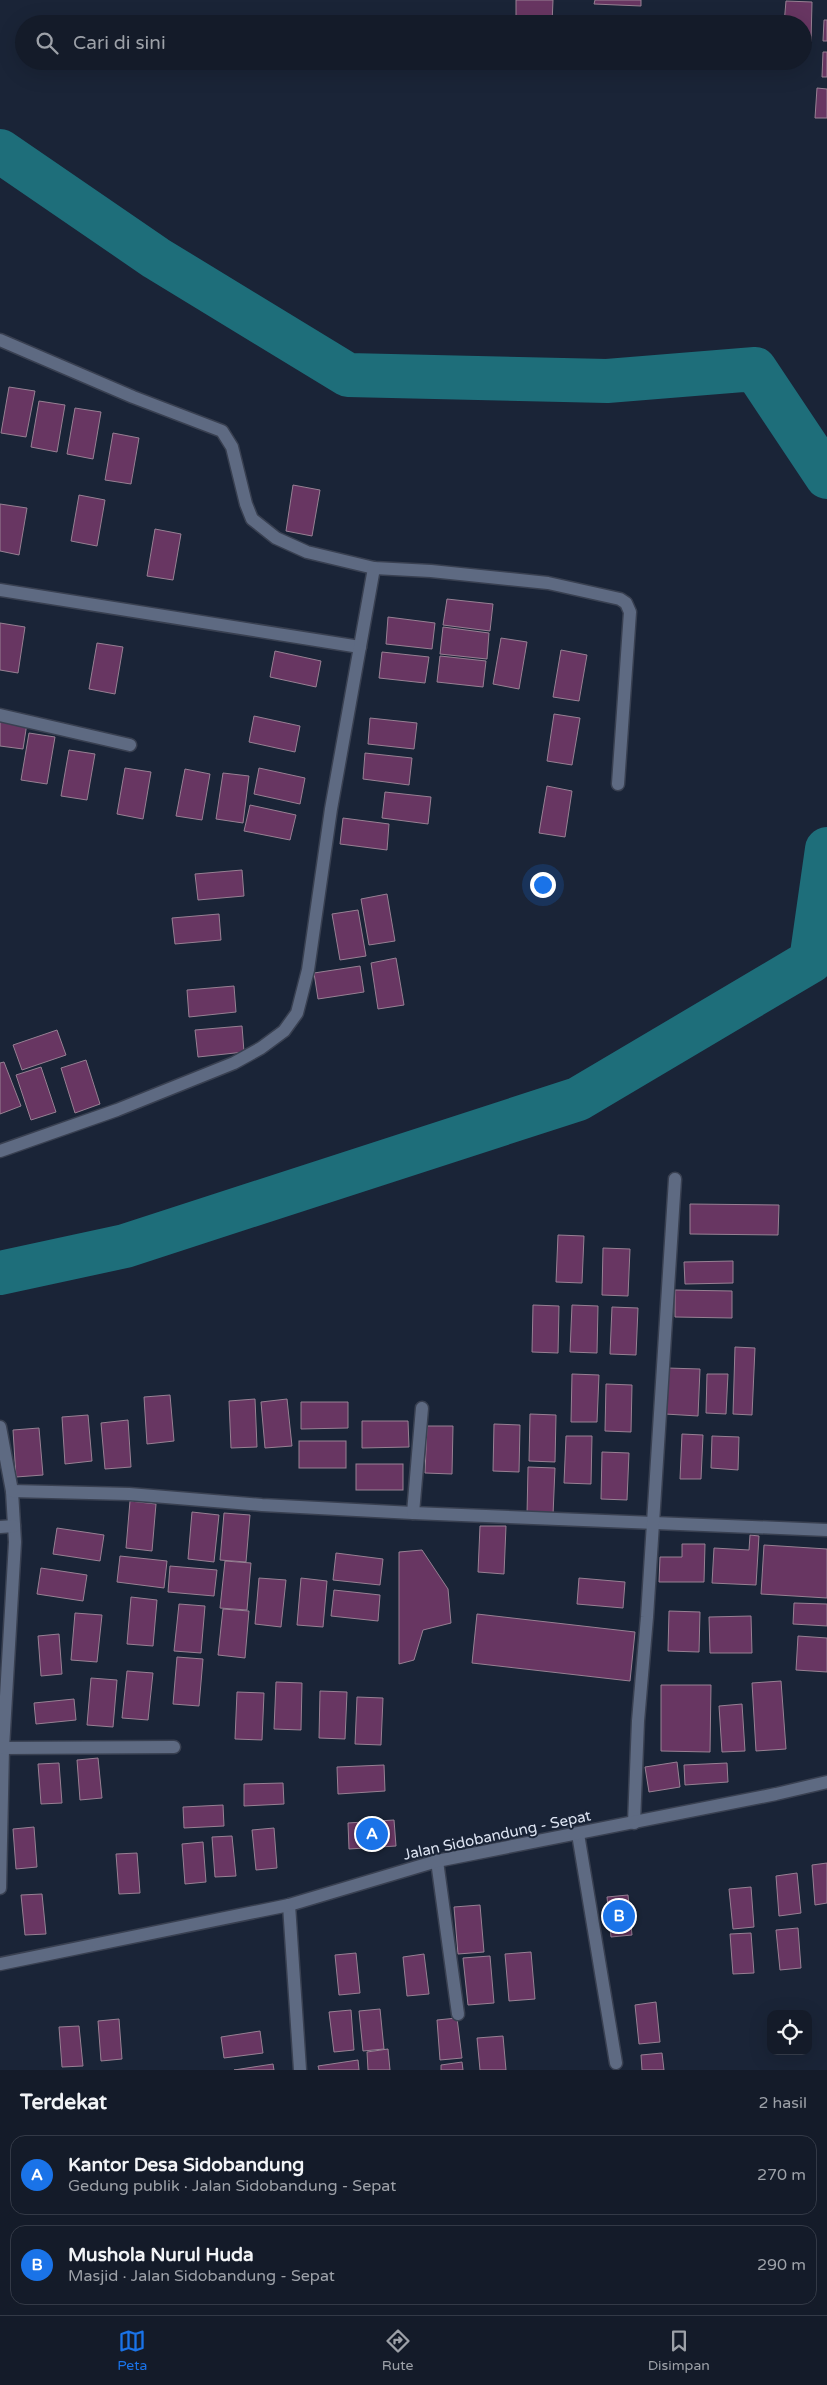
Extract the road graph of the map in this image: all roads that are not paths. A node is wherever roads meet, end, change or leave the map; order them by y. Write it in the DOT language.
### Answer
graph roads {
  1 [pos="0,340"];
  2 [pos="374,568"];
  3 [pos="0,590"];
  4 [pos="360,647"];
  5 [pos="0,715"];
  6 [pos="130,745"];
  7 [pos="618,784"];
  8 [pos="0,1150"];
  9 [pos="675,1179"];
  10 [pos="422,1408"];
  11 [pos="0,1427"];
  12 [pos="12,1491"];
  13 [pos="413,1513"];
  14 [pos="652,1522"];
  15 [pos="14,1526"];
  16 [pos="0,1527"];
  17 [pos="827,1530"];
  18 [pos="5,1639"];
  19 [pos="174,1747"];
  20 [pos="3,1748"];
  21 [pos="827,1782"];
  22 [pos="634,1823"];
  23 [pos="578,1834"];
  24 [pos="437,1861"];
  25 [pos="0,1888"];
  26 [pos="289,1905"];
  27 [pos="0,1964"];
  28 [pos="458,2014"];
  29 [pos="616,2063"];
  30 [pos="300,2070"];
  1 -- 2 [label="street"];
  2 -- 4 [label="street"];
  2 -- 7 [label="street"];
  3 -- 4 [label="street"];
  4 -- 8 [label="street"];
  5 -- 6 [label="street"];
  9 -- 14 [label="street"];
  10 -- 13 [label="street"];
  11 -- 12 [label="street"];
  12 -- 13 [label="street"];
  12 -- 15 [label="street"];
  13 -- 14 [label="street"];
  14 -- 17 [label="street"];
  14 -- 22 [label="street"];
  15 -- 16 [label="street"];
  15 -- 18 [label="street"];
  18 -- 20 [label="street"];
  19 -- 20 [label="street"];
  20 -- 25 [label="street"];
  21 -- 22 [label="street, Jalan Sidobandung - Sepat"];
  22 -- 23 [label="street, Jalan Sidobandung - Sepat"];
  23 -- 24 [label="street, Jalan Sidobandung - Sepat"];
  23 -- 29 [label="street"];
  24 -- 26 [label="street, Jalan Sidobandung - Sepat"];
  24 -- 28 [label="street"];
  26 -- 27 [label="street, Jalan Sidobandung - Sepat"];
  26 -- 30 [label="street"];
}
